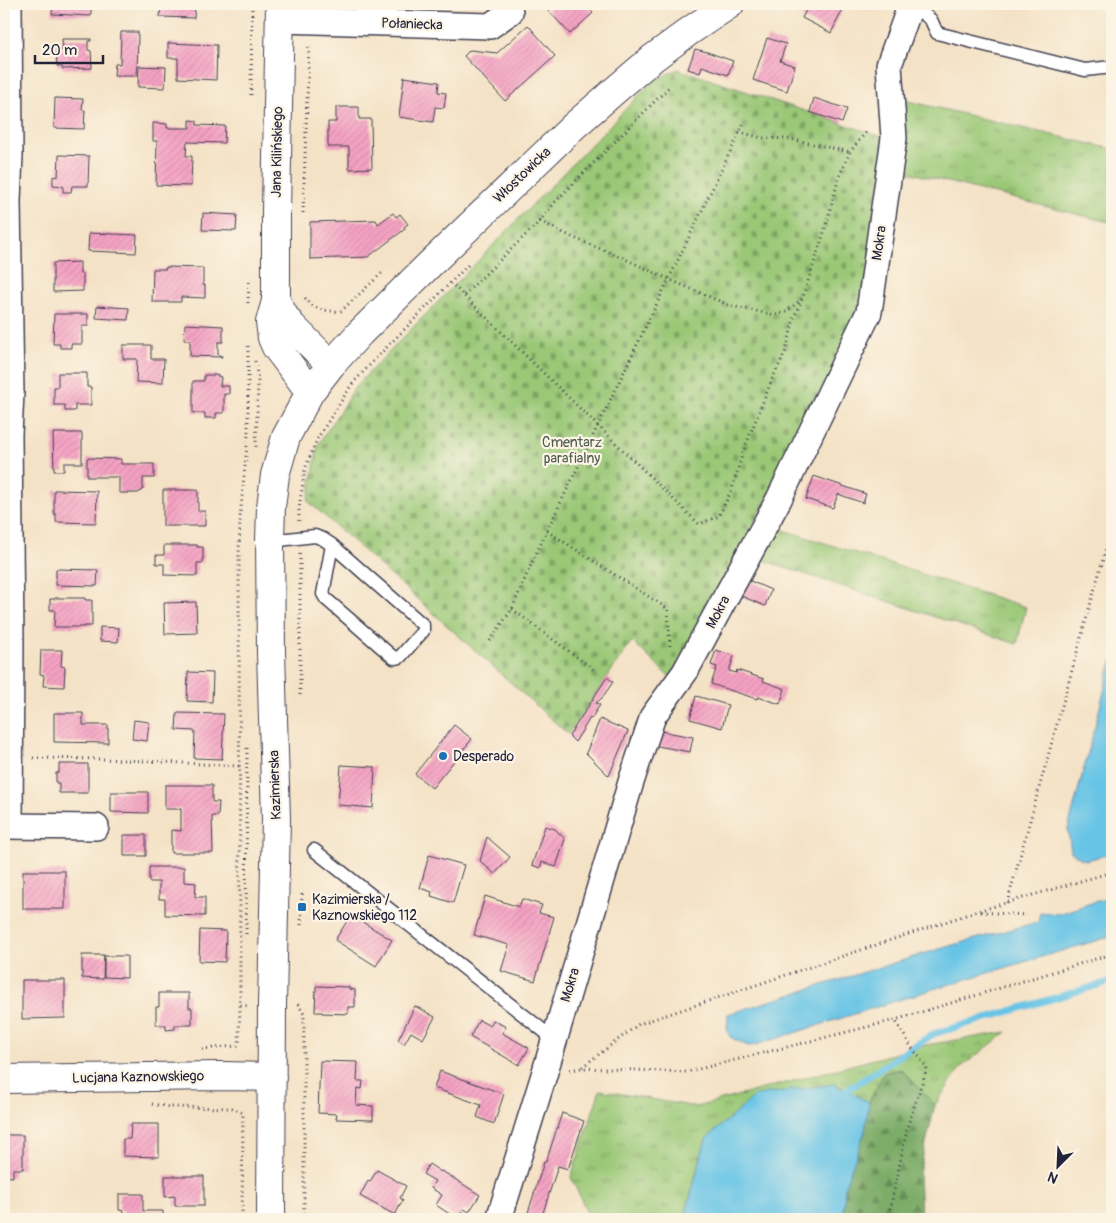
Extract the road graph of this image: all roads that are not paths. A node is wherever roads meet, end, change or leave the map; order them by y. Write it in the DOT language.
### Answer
graph roads {
  1 [pos="9,4"];
  2 [pos="730,4"];
  3 [pos="911,4"];
  4 [pos="280,12"];
  5 [pos="510,12"];
  6 [pos="1112,67"];
  7 [pos="276,300"];
  8 [pos="331,365"];
  9 [pos="310,392"];
  10 [pos="270,541"];
  11 [pos="332,546"];
  12 [pos="7,826"];
  13 [pos="96,827"];
  14 [pos="314,850"];
  15 [pos="554,1039"];
  16 [pos="272,1077"];
  17 [pos="4,1079"];
  18 [pos="271,1219"];
  19 [pos="499,1219"];
  1 -- 12 [label="street"];
  2 -- 8 [label="main road, Włostowicka"];
  3 -- 6 [label="lane"];
  3 -- 15 [label="street, Mokra"];
  4 -- 5 [label="street, Połaniecka"];
  4 -- 7 [label="main road, Jana Kilińskiego"];
  7 -- 8 [label="main road, Jana Kilińskiego"];
  7 -- 9 [label="main road, Jana Kilińskiego"];
  8 -- 9 [label="main road, Kazimierska"];
  9 -- 10 [label="main road, Kazimierska"];
  10 -- 11 [label="lane"];
  10 -- 16 [label="main road, Kazimierska"];
  11 -- 11 [label="lane"];
  12 -- 13 [label="street"];
  14 -- 15 [label="lane"];
  15 -- 19 [label="street, Mokra"];
  16 -- 17 [label="main road, Lucjana Kaznowskiego"];
  16 -- 18 [label="main road, Kazimierska"];
}
